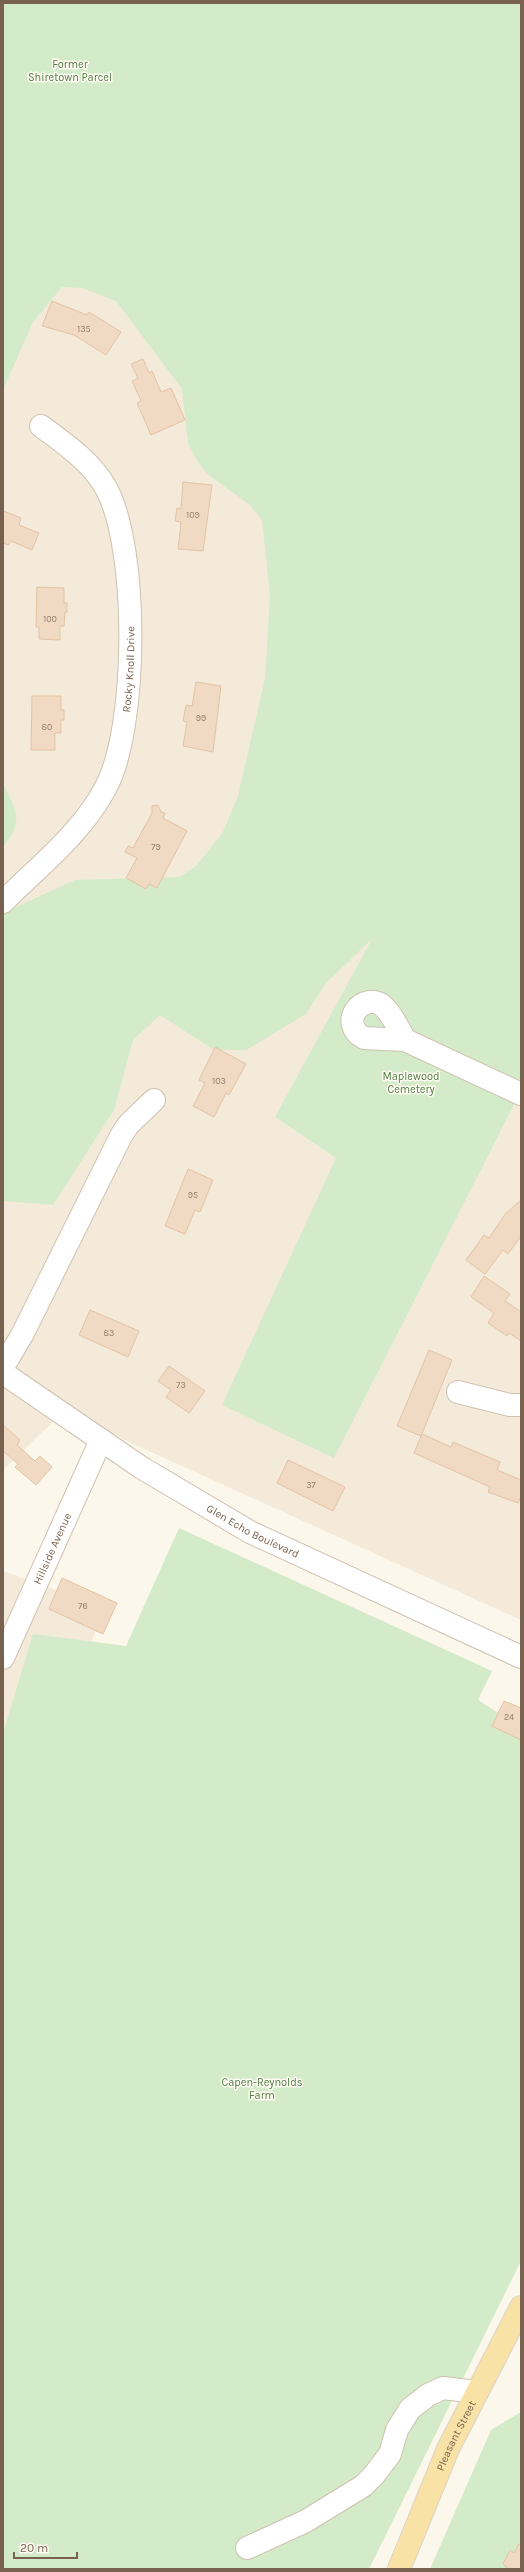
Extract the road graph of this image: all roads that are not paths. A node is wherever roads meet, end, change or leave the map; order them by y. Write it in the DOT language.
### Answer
graph roads {
  1 [pos="41,426"];
  2 [pos="3,902"];
  3 [pos="405,1040"];
  4 [pos="521,1094"];
  5 [pos="154,1100"];
  6 [pos="3,1367"];
  7 [pos="3,1373"];
  8 [pos="458,1392"];
  9 [pos="521,1405"];
  10 [pos="101,1440"];
  11 [pos="521,1657"];
  12 [pos="3,1658"];
  13 [pos="521,2307"];
  14 [pos="477,2392"];
  15 [pos="247,2548"];
  16 [pos="399,2569"];
  1 -- 2 [label="street, Rocky Knoll Drive"];
  3 -- 4 [label="street"];
  5 -- 6 [label="street"];
  7 -- 10 [label="street, Glen Echo Boulevard"];
  8 -- 9 [label="street"];
  10 -- 11 [label="street, Glen Echo Boulevard"];
  10 -- 12 [label="street, Hillside Avenue"];
  13 -- 14 [label="main road, Pleasant Street"];
  14 -- 15 [label="street"];
  14 -- 16 [label="main road, Pleasant Street"];
}
